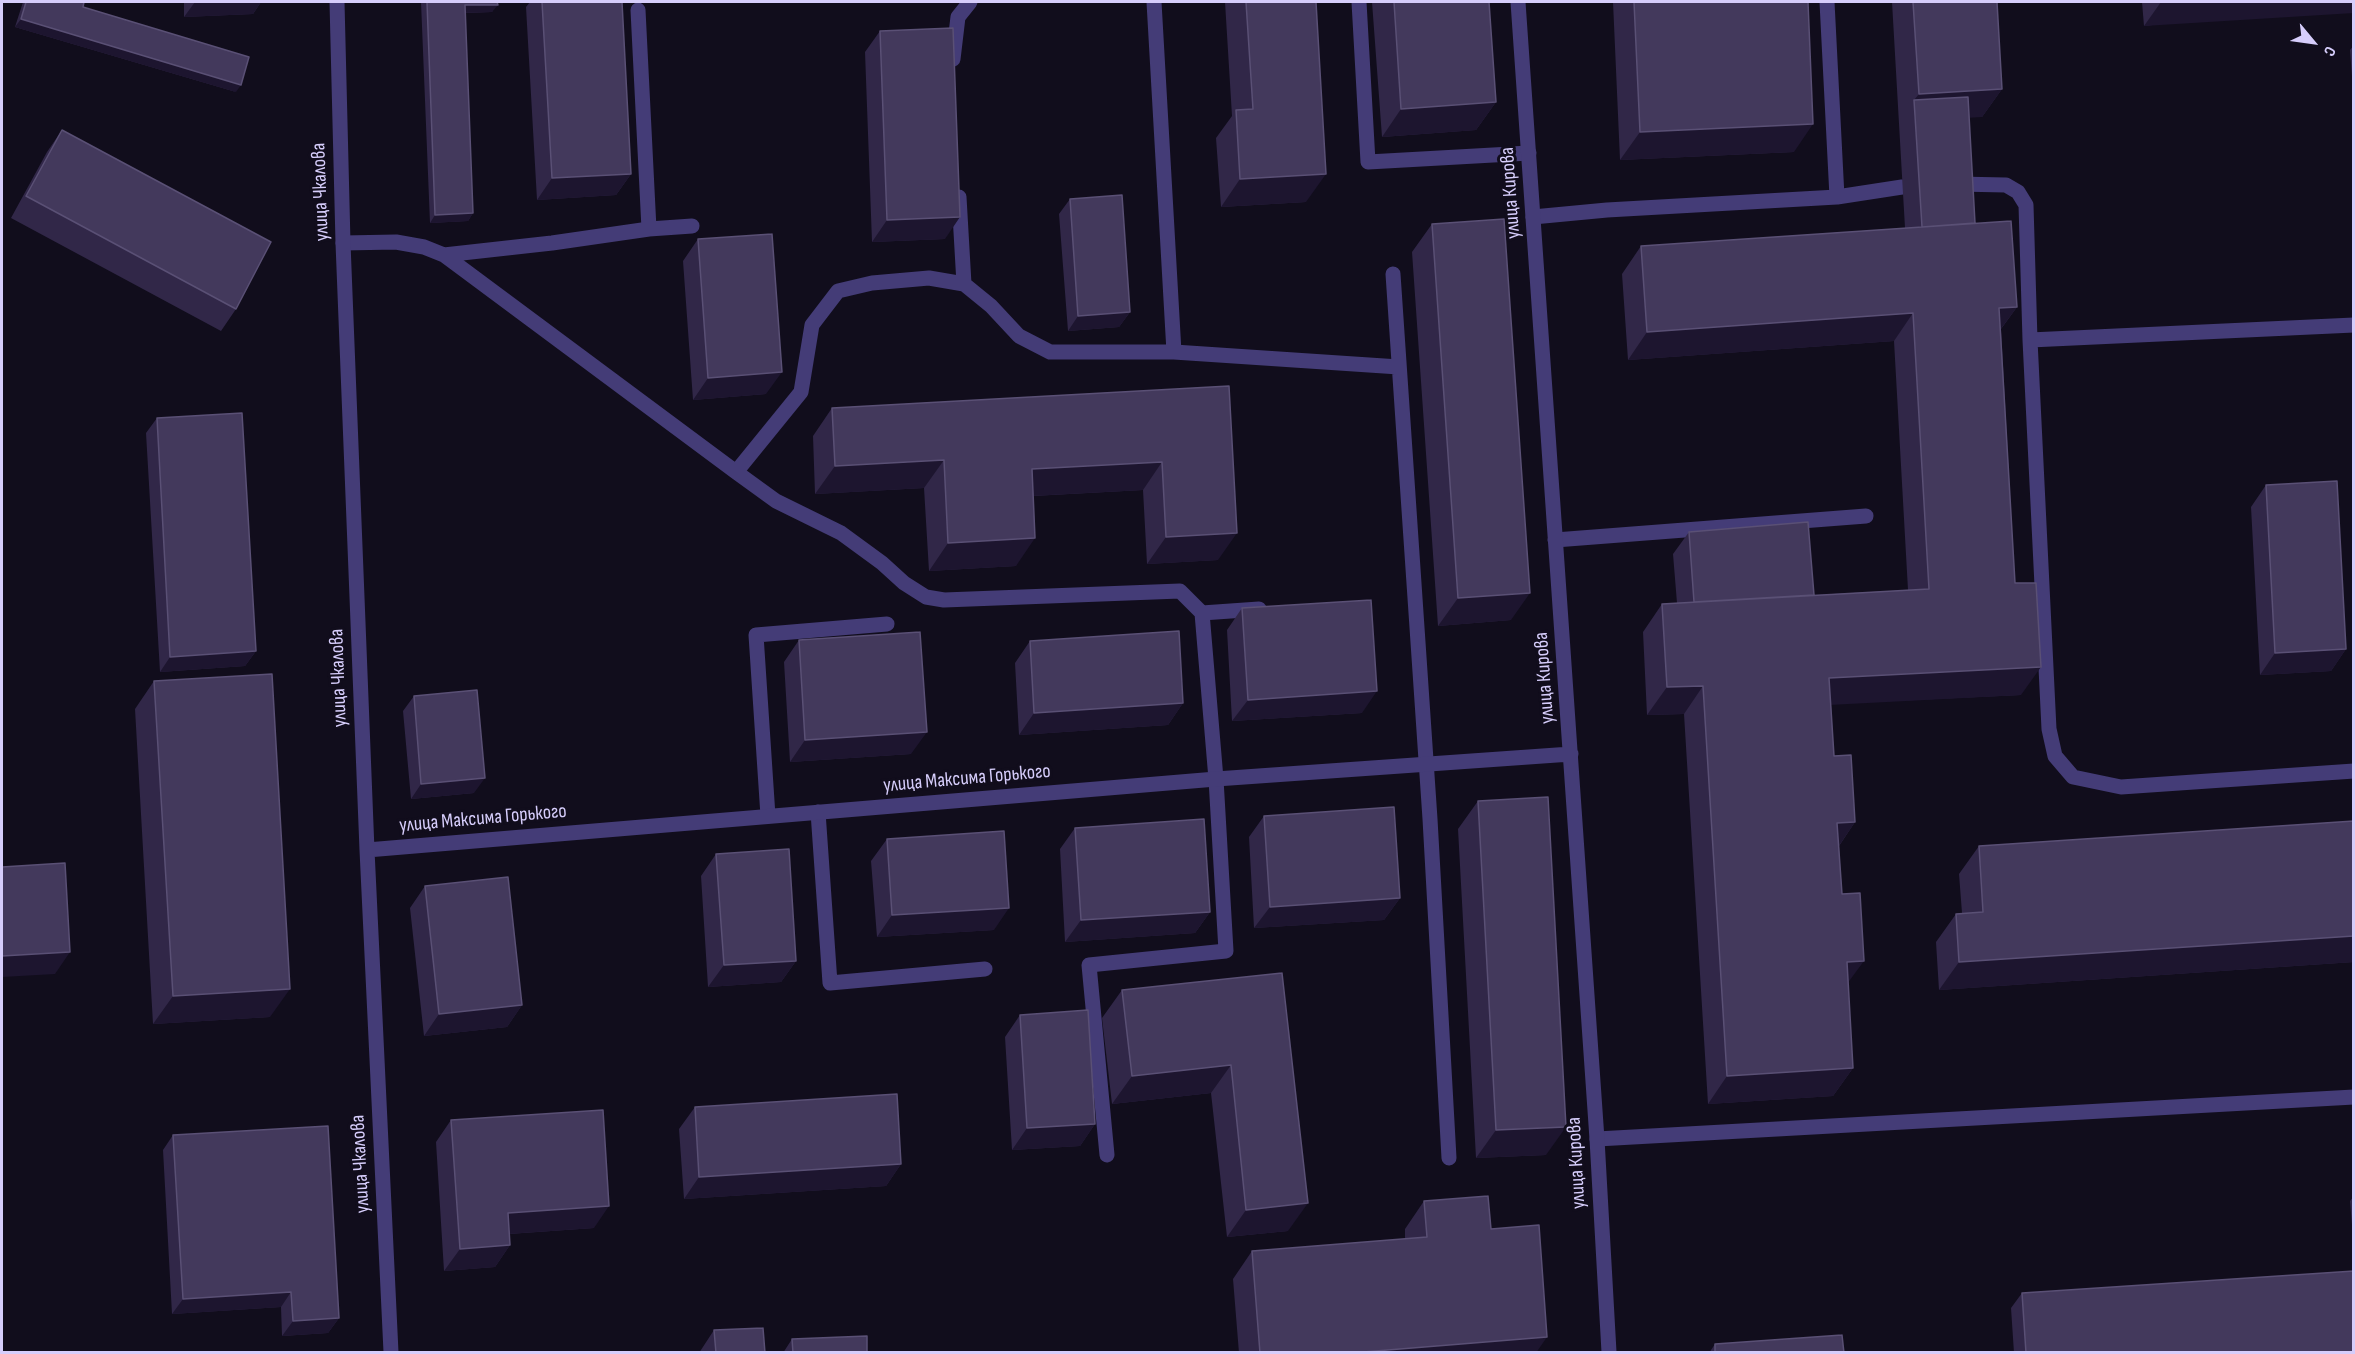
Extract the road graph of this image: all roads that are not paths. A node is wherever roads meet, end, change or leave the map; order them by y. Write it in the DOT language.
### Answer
graph roads {
  1 [pos="337,2"];
  2 [pos="970,2"];
  3 [pos="1154,2"];
  4 [pos="1359,2"];
  5 [pos="1518,2"];
  6 [pos="1827,2"];
  7 [pos="638,10"];
  8 [pos="953,73"];
  9 [pos="1529,153"];
  10 [pos="958,178"];
  11 [pos="1957,184"];
  12 [pos="1902,187"];
  13 [pos="1837,197"];
  14 [pos="1533,217"];
  15 [pos="692,226"];
  16 [pos="649,229"];
  17 [pos="343,243"];
  18 [pos="444,255"];
  19 [pos="1393,274"];
  20 [pos="964,284"];
  21 [pos="2354,325"];
  22 [pos="2030,340"];
  23 [pos="1174,352"];
  24 [pos="1399,367"];
  25 [pos="736,472"];
  26 [pos="1866,516"];
  27 [pos="1556,540"];
  28 [pos="1274,608"];
  29 [pos="1202,613"];
  30 [pos="887,624"];
  31 [pos="1571,754"];
  32 [pos="1427,764"];
  33 [pos="2354,771"];
  34 [pos="1216,779"];
  35 [pos="818,812"];
  36 [pos="768,816"];
  37 [pos="367,850"];
  38 [pos="984,969"];
  39 [pos="2354,1097"];
  40 [pos="1597,1139"];
  41 [pos="1107,1155"];
  42 [pos="1449,1158"];
  43 [pos="391,1353"];
  44 [pos="1609,1353"];
  1 -- 17 [label="street, улица Чкалова"];
  2 -- 8 [label="street"];
  3 -- 23 [label="street"];
  4 -- 9 [label="street"];
  5 -- 9 [label="street, улица Кирова"];
  6 -- 13 [label="street"];
  7 -- 16 [label="street"];
  9 -- 14 [label="street, улица Кирова"];
  10 -- 20 [label="street"];
  11 -- 22 [label="street"];
  12 -- 13 [label="street"];
  13 -- 14 [label="street"];
  14 -- 27 [label="street, улица Кирова"];
  15 -- 16 [label="street"];
  16 -- 18 [label="street"];
  17 -- 18 [label="street"];
  17 -- 37 [label="street, улица Чкалова"];
  18 -- 25 [label="street"];
  19 -- 24 [label="street"];
  20 -- 23 [label="street"];
  20 -- 25 [label="street"];
  21 -- 22 [label="street"];
  22 -- 33 [label="street"];
  23 -- 24 [label="street"];
  24 -- 32 [label="street"];
  25 -- 29 [label="street"];
  26 -- 27 [label="street"];
  27 -- 31 [label="street, улица Кирова"];
  28 -- 29 [label="street"];
  29 -- 34 [label="street"];
  30 -- 36 [label="street"];
  31 -- 32 [label="street, улица Максима Горького"];
  31 -- 40 [label="street, улица Кирова"];
  32 -- 34 [label="street, улица Максима Горького"];
  32 -- 42 [label="street"];
  34 -- 35 [label="street, улица Максима Горького"];
  34 -- 41 [label="street"];
  35 -- 36 [label="street, улица Максима Горького"];
  35 -- 38 [label="street"];
  36 -- 37 [label="street, улица Максима Горького"];
  37 -- 43 [label="street, улица Чкалова"];
  39 -- 40 [label="street"];
  40 -- 44 [label="street, улица Кирова"];
}
